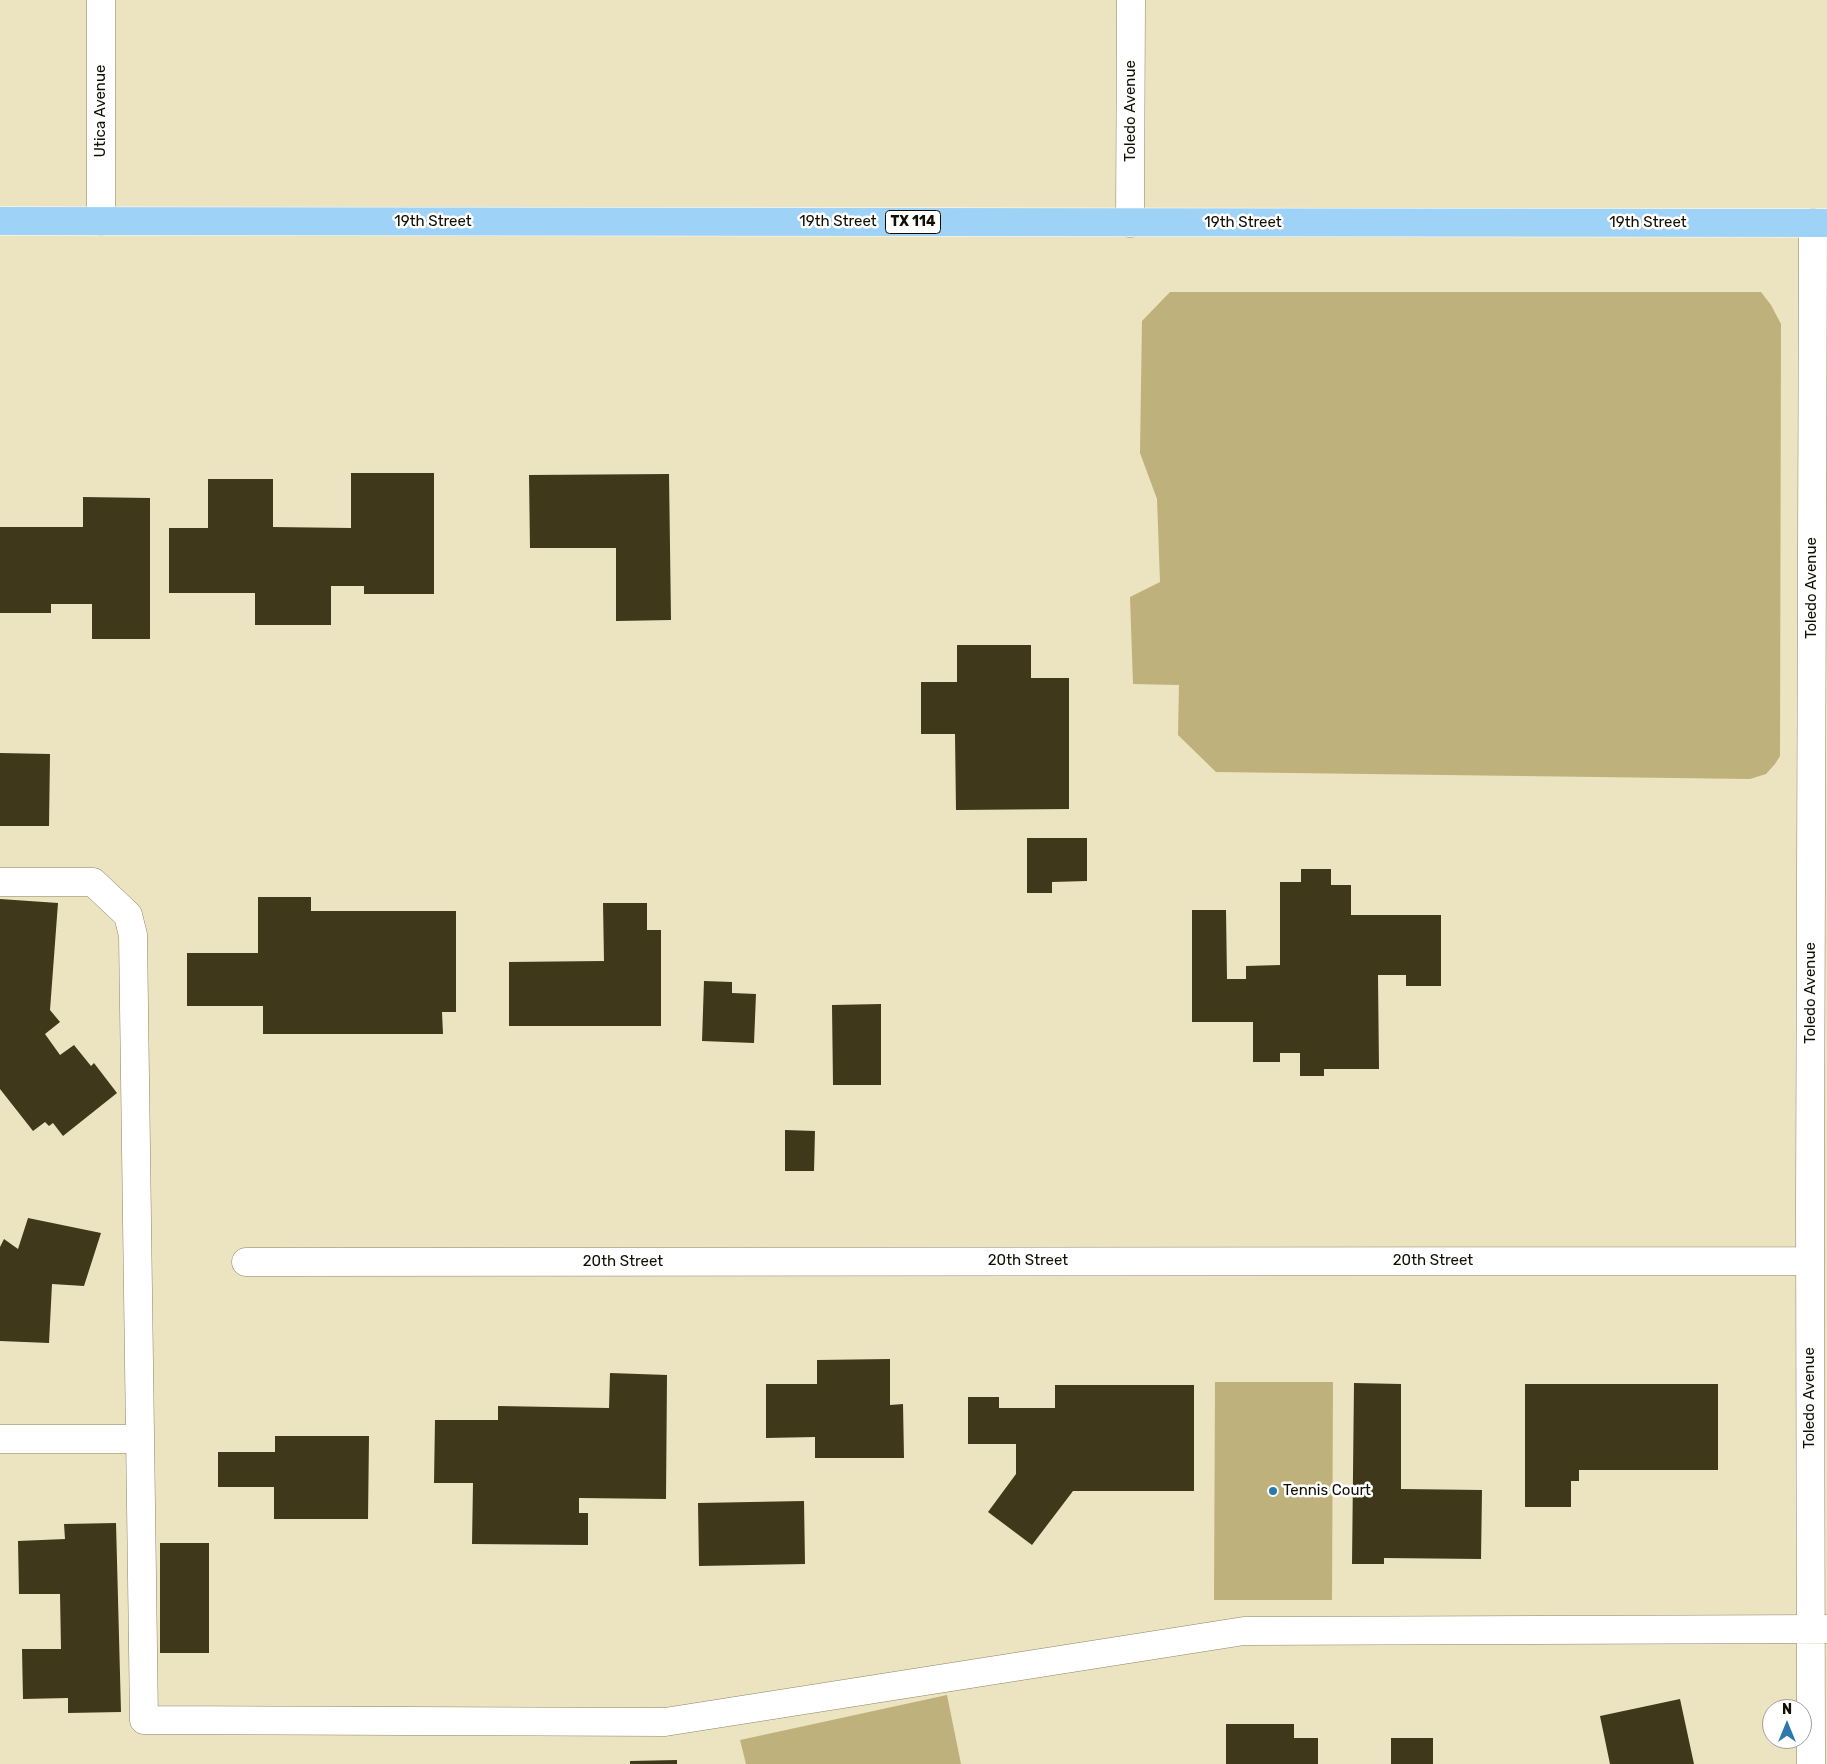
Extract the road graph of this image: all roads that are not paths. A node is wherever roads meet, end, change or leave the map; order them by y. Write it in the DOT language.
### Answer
graph roads {
  1 [pos="101,0"];
  2 [pos="1131,0"];
  3 [pos="0,222"];
  4 [pos="101,222"];
  5 [pos="1130,223"];
  6 [pos="1820,223"];
  7 [pos="1819,791"];
  8 [pos="0,882"];
  9 [pos="1819,1206"];
  10 [pos="1810,1261"];
  11 [pos="246,1262"];
  12 [pos="1819,1398"];
  13 [pos="0,1439"];
  14 [pos="140,1439"];
  15 [pos="1819,1629"];
  16 [pos="1811,1764"];
  1 -- 4 [label="street, Utica Avenue"];
  2 -- 5 [label="street, Toledo Avenue"];
  3 -- 4 [label="main road, 19th Street / TX 114"];
  4 -- 5 [label="main road, 19th Street / TX 114"];
  5 -- 6 [label="main road, 19th Street / TX 114"];
  6 -- 7 [label="street, Toledo Avenue"];
  7 -- 9 [label="street, Toledo Avenue"];
  8 -- 14 [label="street"];
  9 -- 10 [label="street, Toledo Avenue"];
  10 -- 11 [label="street, 20th Street"];
  10 -- 12 [label="street, Toledo Avenue"];
  12 -- 15 [label="street, Toledo Avenue"];
  13 -- 14 [label="street"];
  14 -- 15 [label="street"];
  15 -- 16 [label="street, Toledo Avenue"];
}
